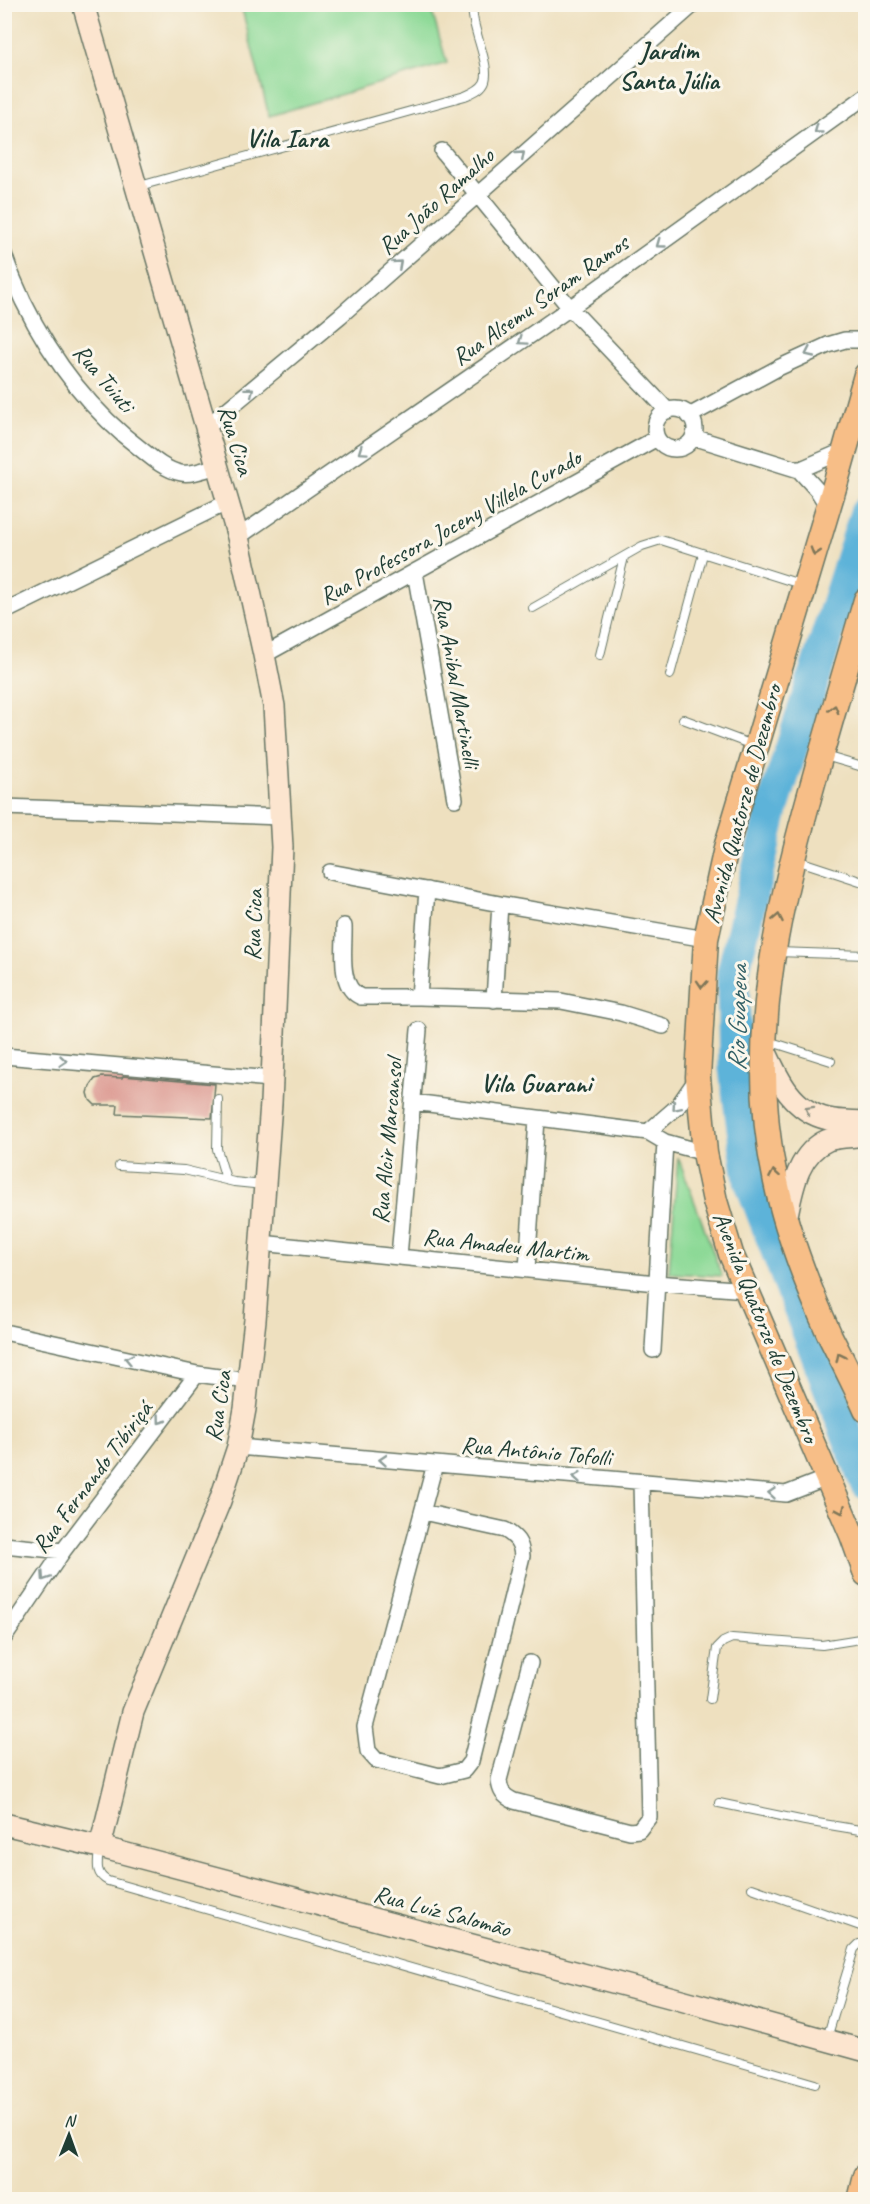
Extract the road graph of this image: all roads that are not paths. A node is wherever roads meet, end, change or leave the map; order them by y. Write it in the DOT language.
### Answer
graph roads {
  1 [pos="83,4"];
  2 [pos="473,4"];
  3 [pos="694,4"];
  4 [pos="866,96"];
  5 [pos="442,151"];
  6 [pos="135,187"];
  7 [pos="477,194"];
  8 [pos="4,254"];
  9 [pos="570,308"];
  10 [pos="866,340"];
  11 [pos="866,375"];
  12 [pos="668,411"];
  13 [pos="689,416"];
  14 [pos="206,428"];
  15 [pos="693,437"];
  16 [pos="657,438"];
  17 [pos="844,450"];
  18 [pos="216,466"];
  19 [pos="799,470"];
  20 [pos="228,502"];
  21 [pos="828,507"];
  22 [pos="238,537"];
  23 [pos="703,554"];
  24 [pos="624,557"];
  25 [pos="415,572"];
  26 [pos="805,585"];
  27 [pos="866,600"];
  28 [pos="533,608"];
  29 [pos="4,612"];
  30 [pos="860,636"];
  31 [pos="264,655"];
  32 [pos="600,655"];
  33 [pos="670,675"];
  34 [pos="683,719"];
  35 [pos="756,746"];
  36 [pos="821,754"];
  37 [pos="866,768"];
  38 [pos="455,799"];
  39 [pos="4,807"];
  40 [pos="281,817"];
  41 [pos="791,859"];
  42 [pos="330,872"];
  43 [pos="866,883"];
  44 [pos="427,890"];
  45 [pos="500,904"];
  46 [pos="345,926"];
  47 [pos="706,939"];
  48 [pos="772,951"];
  49 [pos="866,955"];
  50 [pos="419,997"];
  51 [pos="494,1000"];
  52 [pos="663,1026"];
  53 [pos="419,1030"];
  54 [pos="763,1043"];
  55 [pos="4,1056"];
  56 [pos="831,1061"];
  57 [pos="698,1077"];
  58 [pos="272,1079"];
  59 [pos="218,1099"];
  60 [pos="413,1102"];
  61 [pos="537,1119"];
  62 [pos="866,1122"];
  63 [pos="648,1132"];
  64 [pos="866,1135"];
  65 [pos="665,1142"];
  66 [pos="705,1152"];
  67 [pos="119,1166"];
  68 [pos="225,1179"];
  69 [pos="265,1185"];
  70 [pos="786,1220"];
  71 [pos="261,1243"];
  72 [pos="399,1256"];
  73 [pos="527,1269"];
  74 [pos="656,1283"];
  75 [pos="747,1290"];
  76 [pos="4,1332"];
  77 [pos="653,1350"];
  78 [pos="197,1374"];
  79 [pos="249,1381"];
  80 [pos="865,1406"];
  81 [pos="238,1447"];
  82 [pos="435,1464"];
  83 [pos="827,1478"];
  84 [pos="641,1482"];
  85 [pos="423,1512"];
  86 [pos="4,1545"];
  87 [pos="63,1551"];
  88 [pos="866,1574"];
  89 [pos="4,1638"];
  90 [pos="866,1638"];
  91 [pos="530,1663"];
  92 [pos="710,1699"];
  93 [pos="719,1803"];
  94 [pos="4,1824"];
  95 [pos="866,1831"];
  96 [pos="100,1847"];
  97 [pos="752,1888"];
  98 [pos="866,1928"];
  99 [pos="866,1943"];
  100 [pos="826,2040"];
  101 [pos="866,2051"];
  102 [pos="815,2084"];
  103 [pos="866,2176"];
  104 [pos="860,2199"];
  1 -- 6 [label="street, Rua Cica"];
  2 -- 6 [label="lane"];
  7 -- 3 [label="street, Rua João Ramalho, one-way"];
  4 -- 9 [label="street, Rua Alsemu Soram Ramos, one-way"];
  5 -- 7 [label="street"];
  6 -- 14 [label="street, Rua Cica"];
  7 -- 9 [label="street"];
  14 -- 7 [label="street, Rua João Ramalho, one-way"];
  8 -- 18 [label="street, Rua Tuiuti"];
  9 -- 12 [label="street"];
  9 -- 22 [label="street, Rua Alsemu Soram Ramos, one-way"];
  10 -- 13 [label="street, one-way"];
  11 -- 17 [label="main road, Avenida Quatorze de Dezembro"];
  12 -- 13 [label="street"];
  12 -- 16 [label="street"];
  13 -- 15 [label="street"];
  14 -- 18 [label="street, Rua Cica"];
  15 -- 16 [label="street"];
  15 -- 19 [label="street"];
  16 -- 25 [label="street, Rua Professora Joceny Villela Curado"];
  17 -- 19 [label="street"];
  17 -- 21 [label="main road, Avenida Quatorze de Dezembro"];
  18 -- 20 [label="street, Rua Cica"];
  19 -- 21 [label="street"];
  20 -- 22 [label="street, Rua Cica"];
  20 -- 29 [label="street"];
  21 -- 26 [label="main road, Avenida Quatorze de Dezembro, one-way"];
  22 -- 31 [label="street, Rua Cica"];
  23 -- 24 [label="lane"];
  23 -- 26 [label="lane"];
  23 -- 33 [label="lane"];
  24 -- 28 [label="lane"];
  24 -- 32 [label="lane"];
  25 -- 31 [label="street, Rua Professora Joceny Villela Curado"];
  25 -- 38 [label="street, Rua Anibal Martinelli"];
  26 -- 35 [label="main road, Avenida Quatorze de Dezembro"];
  27 -- 30 [label="main road"];
  36 -- 30 [label="main road, one-way"];
  31 -- 40 [label="street, Rua Cica"];
  34 -- 35 [label="lane"];
  35 -- 47 [label="main road, Avenida Quatorze de Dezembro"];
  36 -- 37 [label="lane"];
  36 -- 41 [label="main road"];
  39 -- 40 [label="street"];
  40 -- 58 [label="street, Rua Cica"];
  41 -- 43 [label="lane"];
  48 -- 41 [label="main road, one-way"];
  42 -- 44 [label="street"];
  44 -- 45 [label="street"];
  44 -- 50 [label="street"];
  45 -- 47 [label="street"];
  45 -- 51 [label="street"];
  46 -- 50 [label="street"];
  47 -- 57 [label="main road, Avenida Quatorze de Dezembro, one-way"];
  48 -- 49 [label="lane"];
  48 -- 54 [label="main road"];
  50 -- 51 [label="street"];
  51 -- 52 [label="street"];
  53 -- 60 [label="street, Rua Alcir Marcansol"];
  54 -- 56 [label="lane"];
  62 -- 54 [label="street, one-way"];
  70 -- 54 [label="main road, one-way"];
  55 -- 58 [label="street, one-way"];
  57 -- 63 [label="street, one-way"];
  57 -- 66 [label="main road, Avenida Quatorze de Dezembro"];
  58 -- 69 [label="street, Rua Cica"];
  59 -- 68 [label="lane"];
  60 -- 61 [label="street"];
  60 -- 72 [label="street, Rua Alcir Marcansol"];
  61 -- 63 [label="street"];
  61 -- 73 [label="street"];
  63 -- 65 [label="street"];
  64 -- 70 [label="street"];
  65 -- 66 [label="street"];
  65 -- 74 [label="street"];
  66 -- 75 [label="main road, Avenida Quatorze de Dezembro"];
  67 -- 68 [label="lane"];
  68 -- 69 [label="lane"];
  69 -- 71 [label="street, Rua Cica"];
  80 -- 70 [label="main road, one-way"];
  71 -- 72 [label="street, Rua Amadeu Martim"];
  71 -- 79 [label="street, Rua Cica"];
  72 -- 73 [label="street, Rua Amadeu Martim"];
  73 -- 74 [label="street, Rua Amadeu Martim"];
  74 -- 75 [label="street, Rua Amadeu Martim"];
  74 -- 77 [label="street"];
  75 -- 83 [label="main road, Avenida Quatorze de Dezembro"];
  78 -- 76 [label="street, one-way"];
  78 -- 79 [label="street"];
  78 -- 87 [label="street, Rua Fernando Tibiriçá, one-way"];
  79 -- 81 [label="street, Rua Cica"];
  82 -- 81 [label="street, Rua Antônio Tofolli, one-way"];
  81 -- 96 [label="street, Rua Cica"];
  84 -- 82 [label="street, Rua Antônio Tofolli, one-way"];
  82 -- 85 [label="street"];
  83 -- 84 [label="street, Rua Antônio Tofolli, one-way"];
  83 -- 88 [label="main road, Avenida Quatorze de Dezembro, one-way"];
  84 -- 91 [label="street"];
  85 -- 85 [label="street"];
  86 -- 87 [label="street"];
  87 -- 89 [label="street, Rua Fernando Tibiriçá, one-way"];
  90 -- 92 [label="lane"];
  93 -- 95 [label="lane"];
  94 -- 96 [label="street, Rua Luíz Salomão"];
  96 -- 100 [label="street, Rua Luíz Salomão"];
  96 -- 102 [label="lane"];
  97 -- 98 [label="lane"];
  99 -- 100 [label="lane"];
  100 -- 101 [label="street, Rua Luíz Salomão"];
  103 -- 104 [label="main road"];
}
